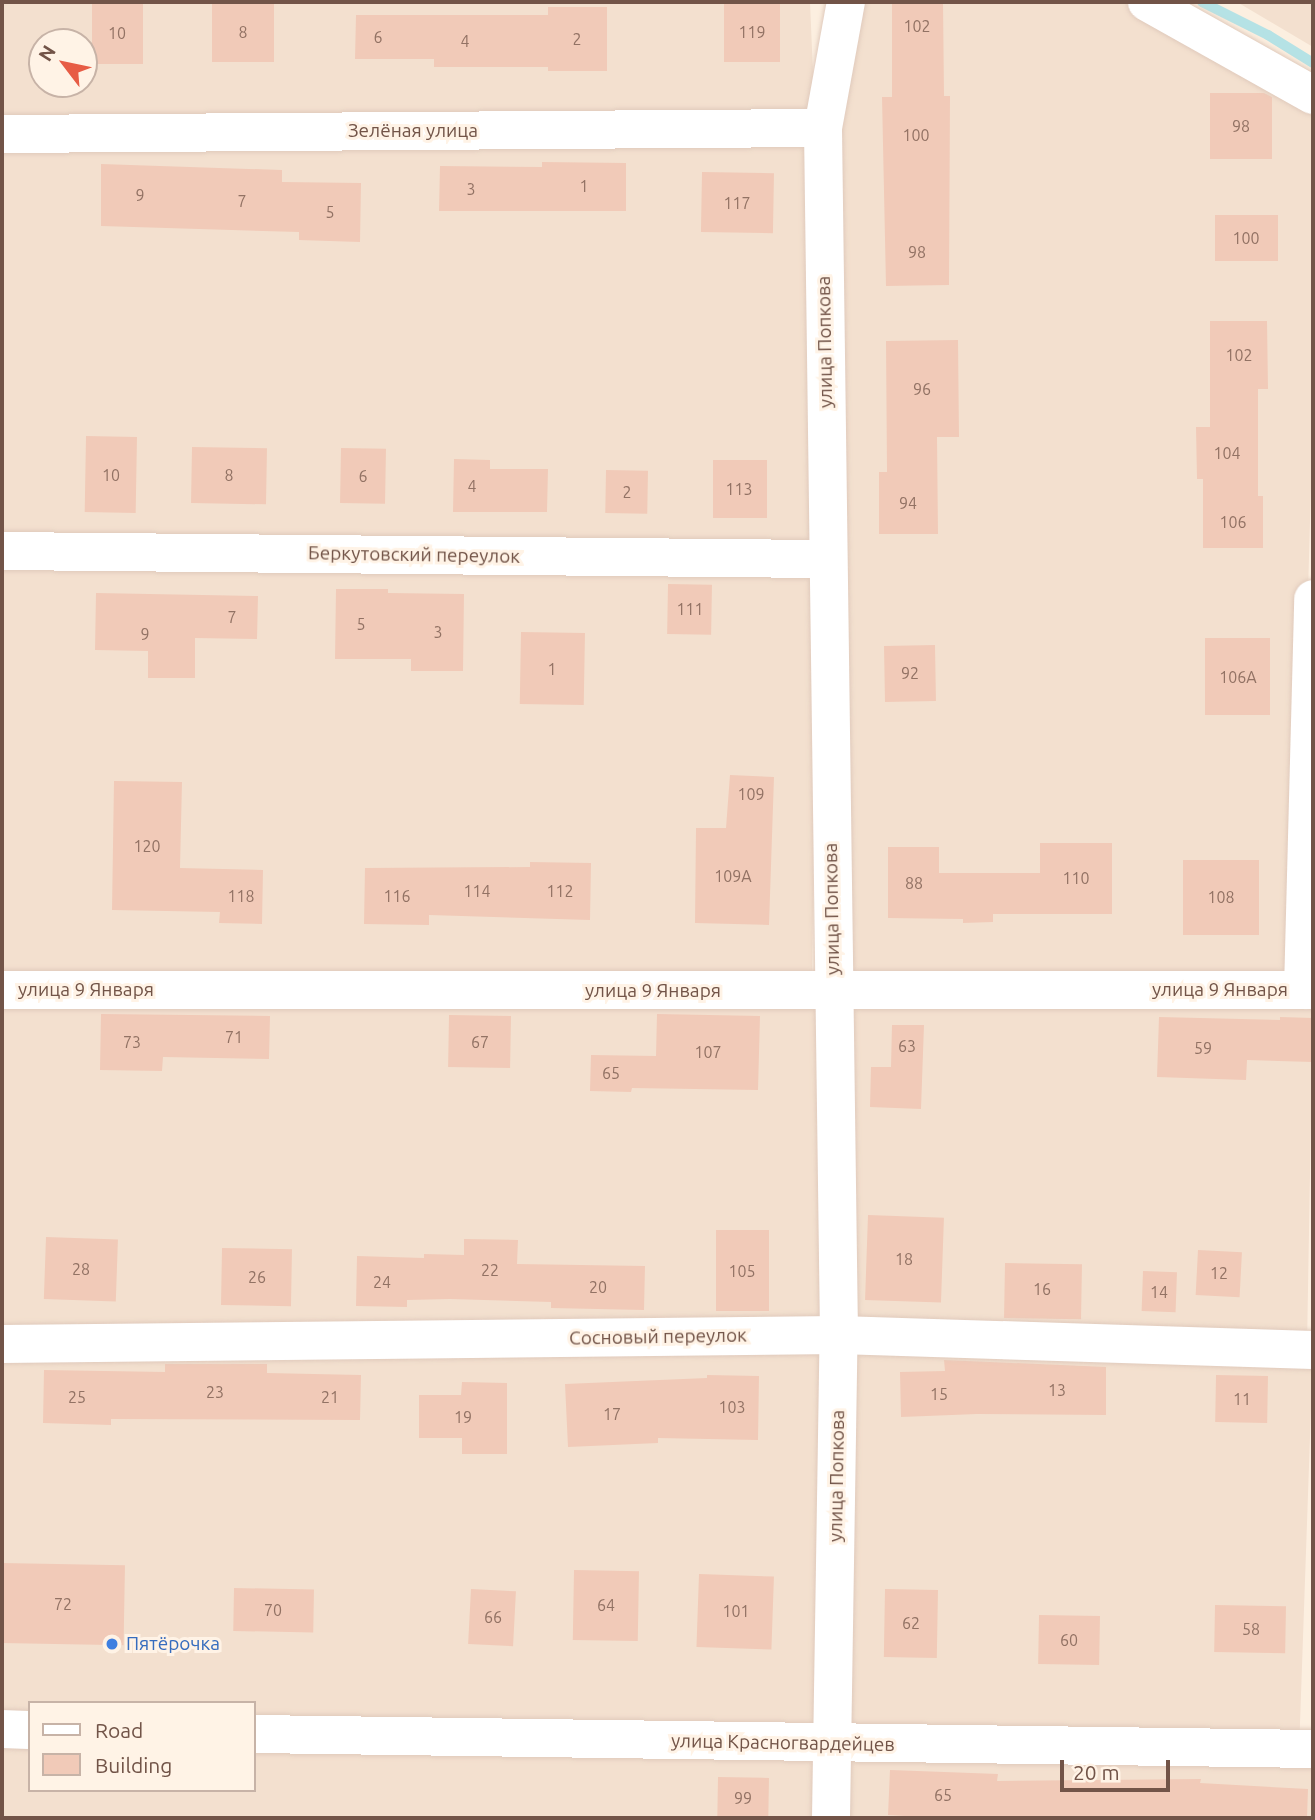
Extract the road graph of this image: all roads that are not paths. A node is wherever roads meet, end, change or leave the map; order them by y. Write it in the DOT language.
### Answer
graph roads {
  1 [pos="846,2"];
  2 [pos="1147,2"];
  3 [pos="1313,95"];
  4 [pos="823,128"];
  5 [pos="2,134"];
  6 [pos="2,551"];
  7 [pos="827,559"];
  8 [pos="1313,599"];
  9 [pos="2,990"];
  10 [pos="1308,990"];
  11 [pos="832,991"];
  12 [pos="839,1335"];
  13 [pos="2,1343"];
  14 [pos="1313,1350"];
  15 [pos="2,1730"];
  16 [pos="28,1730"];
  17 [pos="256,1734"];
  18 [pos="834,1744"];
  19 [pos="1313,1749"];
  20 [pos="831,1818"];
  1 -- 4 [label="street, улица Попкова"];
  2 -- 3 [label="street"];
  4 -- 5 [label="street, Зелёная улица"];
  4 -- 7 [label="street, улица Попкова"];
  6 -- 7 [label="street, Беркутовский переулок"];
  7 -- 11 [label="street, улица Попкова"];
  8 -- 10 [label="street, улица 9 Января"];
  9 -- 11 [label="street, улица 9 Января"];
  10 -- 11 [label="street, улица 9 Января"];
  11 -- 12 [label="street, улица Попкова"];
  12 -- 13 [label="street, Сосновый переулок"];
  12 -- 14 [label="street, Сосновый переулок"];
  12 -- 18 [label="street, улица Попкова"];
  15 -- 16 [label="street"];
  17 -- 18 [label="street, улица Красногвардейцев"];
  18 -- 19 [label="street, улица Красногвардейцев"];
  18 -- 20 [label="street, улица Попкова"];
}
